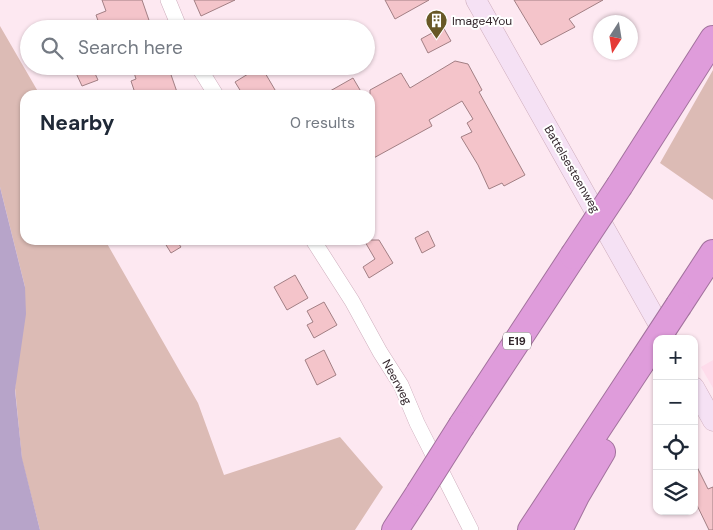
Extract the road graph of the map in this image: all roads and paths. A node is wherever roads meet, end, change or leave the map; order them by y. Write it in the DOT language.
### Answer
graph roads {
  1 [pos="168,0"];
  2 [pos="476,0"];
  3 [pos="176,20"];
  4 [pos="713,39"];
  5 [pos="204,75"];
  6 [pos="213,90"];
  7 [pos="316,245"];
  8 [pos="713,253"];
  9 [pos="665,335"];
  10 [pos="698,394"];
  11 [pos="618,396"];
  12 [pos="713,421"];
  13 [pos="395,530"];
  14 [pos="470,530"];
  15 [pos="531,530"];
  16 [pos="559,530"];
  1 -- 3 [label="street"];
  2 -- 9 [label="main road, Battelsesteenweg"];
  4 -- 13 [label="highway, E19, bridge"];
  5 -- 6 [label="street"];
  7 -- 14 [label="street, Neerweg"];
  8 -- 11 [label="highway, bridge"];
  10 -- 12 [label="main road"];
  11 -- 15 [label="highway"];
  11 -- 16 [label="highway"];
}
